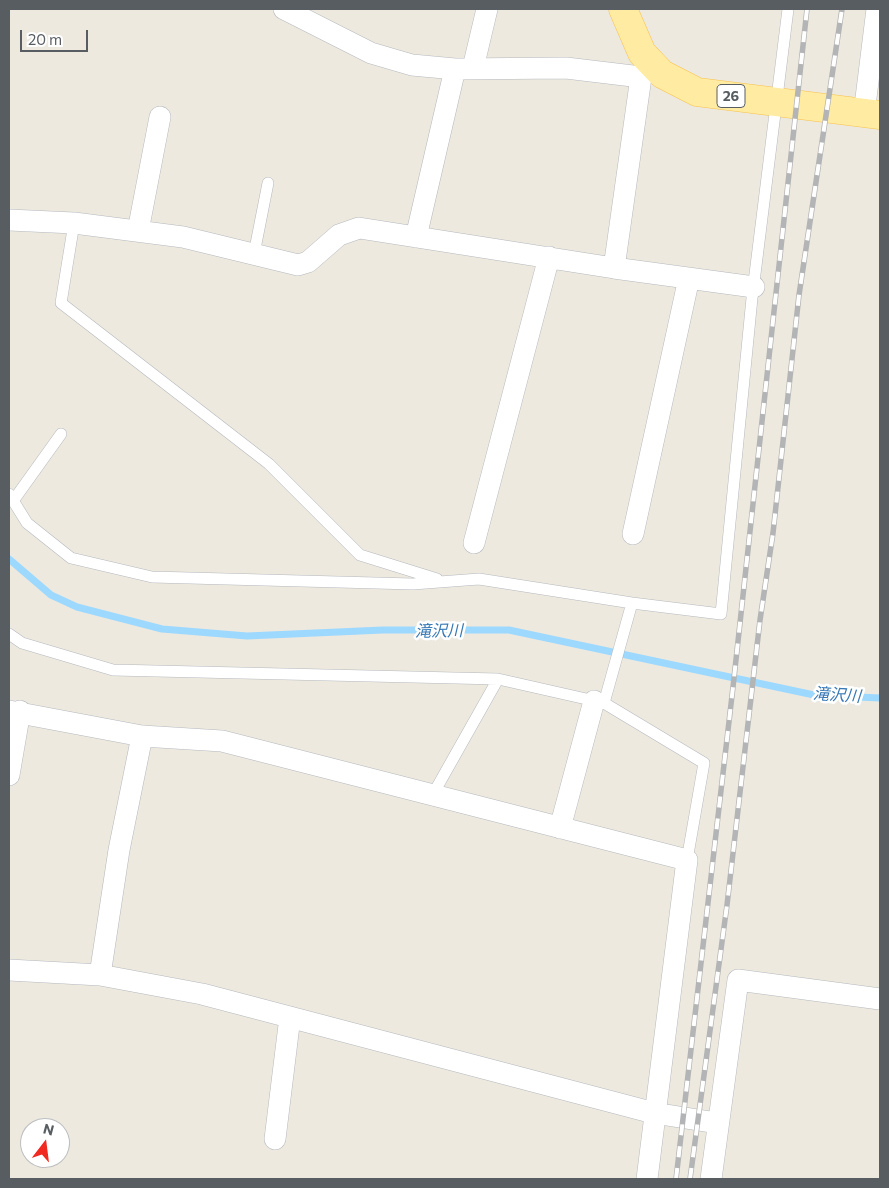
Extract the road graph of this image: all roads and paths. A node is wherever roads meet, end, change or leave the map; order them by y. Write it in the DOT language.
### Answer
graph roads {
  1 [pos="284,9"];
  2 [pos="488,9"];
  3 [pos="623,9"];
  4 [pos="788,9"];
  5 [pos="877,9"];
  6 [pos="305,13"];
  7 [pos="464,68"];
  8 [pos="647,71"];
  9 [pos="778,103"];
  10 [pos="872,115"];
  11 [pos="160,117"];
  12 [pos="268,183"];
  13 [pos="9,220"];
  14 [pos="74,223"];
  15 [pos="138,231"];
  16 [pos="416,237"];
  17 [pos="254,254"];
  18 [pos="549,257"];
  19 [pos="614,268"];
  20 [pos="689,278"];
  21 [pos="754,287"];
  22 [pos="61,434"];
  23 [pos="11,498"];
  24 [pos="633,534"];
  25 [pos="474,543"];
  26 [pos="445,582"];
  27 [pos="632,603"];
  28 [pos="9,634"];
  29 [pos="498,679"];
  30 [pos="599,702"];
  31 [pos="14,711"];
  32 [pos="142,736"];
  33 [pos="9,775"];
  34 [pos="432,796"];
  35 [pos="560,828"];
  36 [pos="687,860"];
  37 [pos="9,970"];
  38 [pos="100,976"];
  39 [pos="880,999"];
  40 [pos="290,1017"];
  41 [pos="654,1113"];
  42 [pos="717,1123"];
  43 [pos="275,1139"];
  44 [pos="647,1179"];
  45 [pos="710,1179"];
  1 -- 6 [label="street"];
  2 -- 7 [label="street"];
  3 -- 8 [label="main road, 26"];
  4 -- 9 [label="lane"];
  5 -- 10 [label="street"];
  6 -- 7 [label="street"];
  7 -- 8 [label="street"];
  7 -- 16 [label="street"];
  8 -- 9 [label="main road, 26"];
  8 -- 19 [label="street"];
  9 -- 10 [label="main road, 26"];
  9 -- 21 [label="lane"];
  11 -- 15 [label="street"];
  12 -- 17 [label="lane"];
  13 -- 14 [label="street"];
  14 -- 15 [label="street"];
  14 -- 26 [label="lane"];
  15 -- 17 [label="street"];
  16 -- 17 [label="street"];
  16 -- 18 [label="street"];
  18 -- 19 [label="street"];
  18 -- 25 [label="street"];
  19 -- 20 [label="street"];
  20 -- 21 [label="street"];
  20 -- 24 [label="street"];
  21 -- 27 [label="lane"];
  22 -- 23 [label="lane"];
  23 -- 26 [label="lane"];
  26 -- 27 [label="lane"];
  27 -- 30 [label="lane"];
  28 -- 29 [label="lane"];
  29 -- 30 [label="lane"];
  29 -- 34 [label="lane"];
  30 -- 35 [label="street"];
  30 -- 36 [label="lane"];
  31 -- 32 [label="street"];
  31 -- 33 [label="street"];
  32 -- 34 [label="street"];
  32 -- 38 [label="street"];
  34 -- 35 [label="street"];
  35 -- 36 [label="street"];
  36 -- 41 [label="street"];
  37 -- 38 [label="street"];
  38 -- 40 [label="street"];
  39 -- 42 [label="street"];
  40 -- 41 [label="street"];
  40 -- 43 [label="street"];
  41 -- 42 [label="street"];
  41 -- 44 [label="street"];
  42 -- 45 [label="street"];
}
